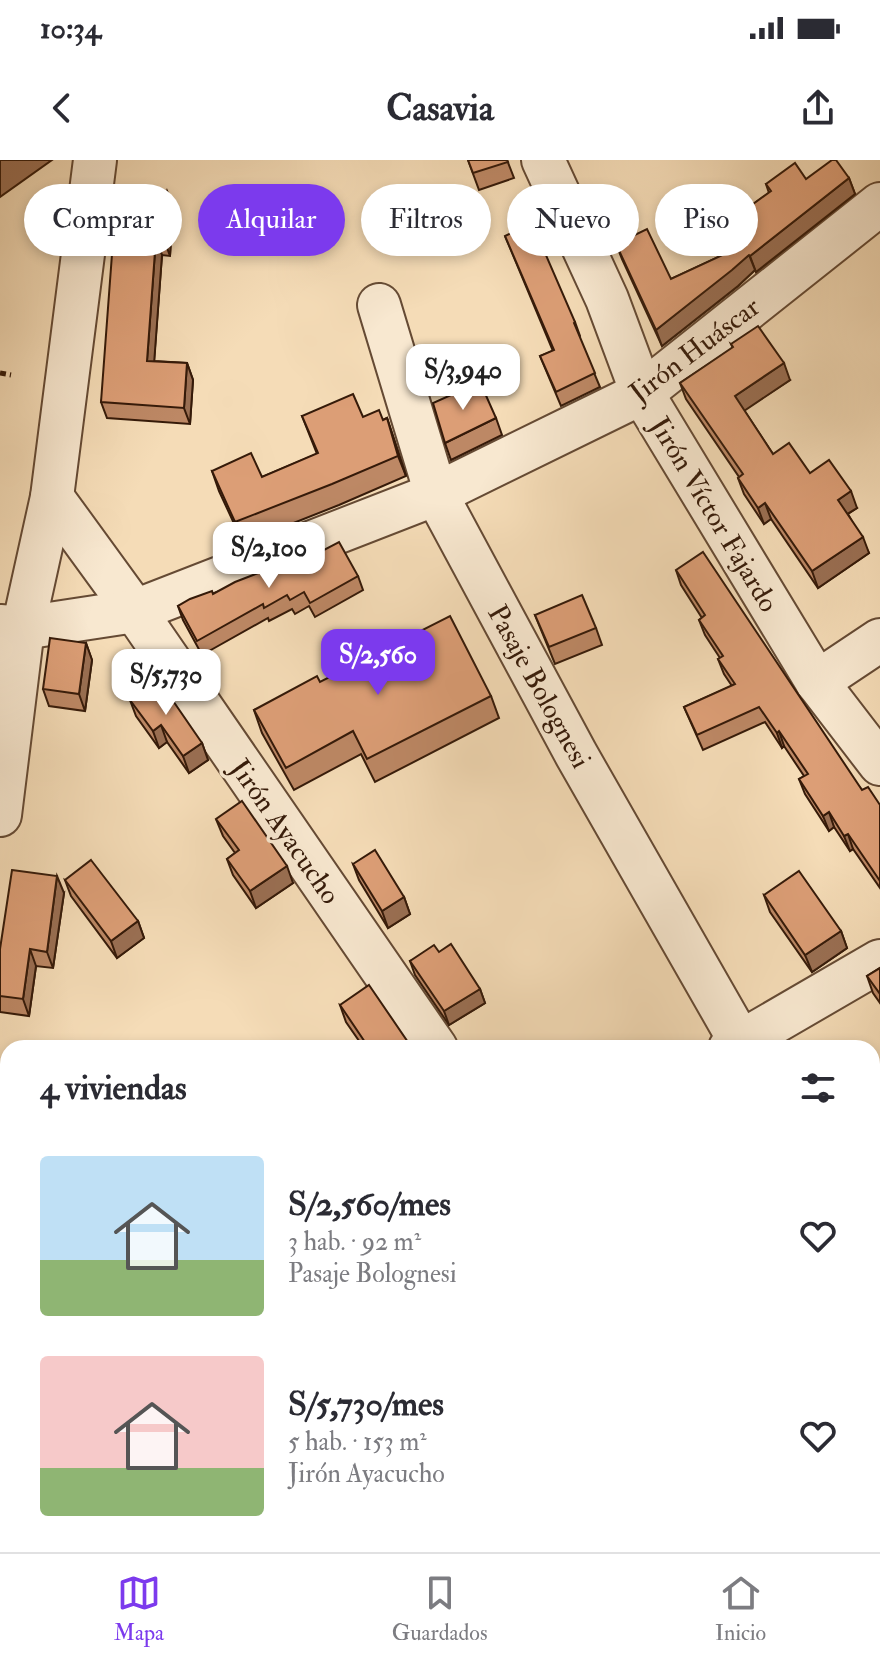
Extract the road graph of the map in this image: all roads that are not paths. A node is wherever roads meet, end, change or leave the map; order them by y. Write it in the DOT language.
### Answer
graph roads {
  1 [pos="95,160"];
  2 [pos="543,160"];
  3 [pos="880,204"];
  4 [pos="379,305"];
  5 [pos="642,393"];
  6 [pos="436,494"];
  7 [pos="52,497"];
  8 [pos="135,611"];
  9 [pos="11,627"];
  10 [pos="880,640"];
  11 [pos="817,682"];
  12 [pos="880,764"];
  13 [pos="0,815"];
  14 [pos="880,961"];
  15 [pos="430,1040"];
  16 [pos="735,1040"];
  17 [pos="748,1040"];
  1 -- 7 [label="street"];
  2 -- 5 [label="street, Jirón Víctor Fajardo"];
  3 -- 5 [label="street, Jirón Huáscar"];
  4 -- 6 [label="street, Pasaje Bolognesi"];
  5 -- 6 [label="street, Jirón Huáscar"];
  5 -- 11 [label="street, Jirón Víctor Fajardo"];
  6 -- 8 [label="street, Jirón Huáscar"];
  6 -- 16 [label="street, Pasaje Bolognesi"];
  7 -- 8 [label="street, Jirón Ayacucho"];
  7 -- 9 [label="street"];
  8 -- 9 [label="street, Jirón Huáscar"];
  8 -- 15 [label="street, Jirón Ayacucho"];
  9 -- 13 [label="street"];
  10 -- 11 [label="street"];
  11 -- 12 [label="street, Jirón Víctor Fajardo"];
  14 -- 17 [label="street"];
}
